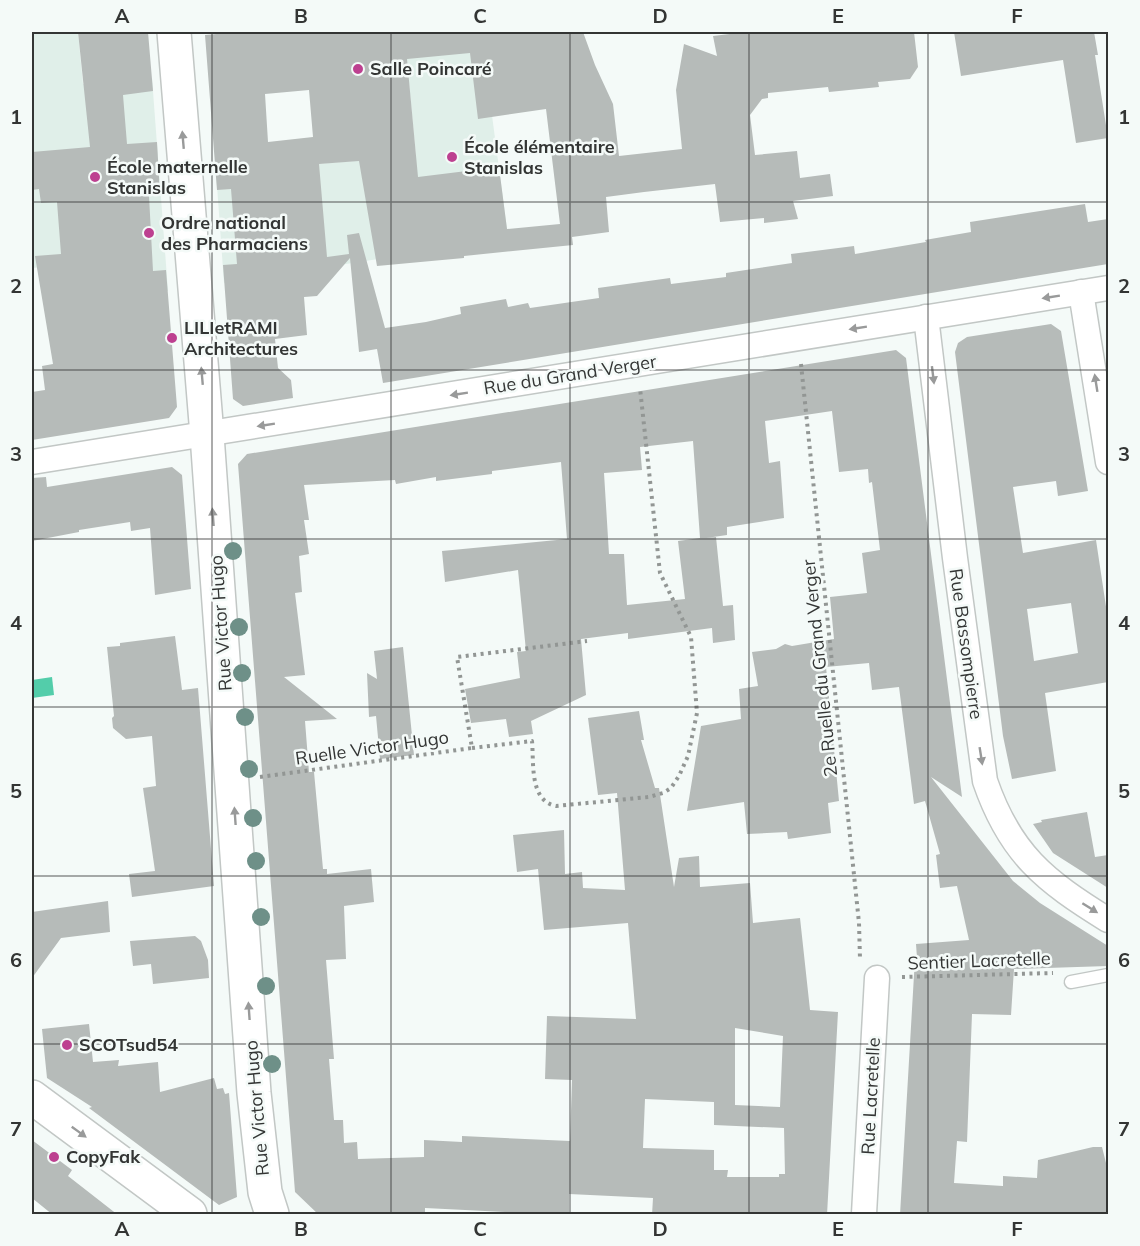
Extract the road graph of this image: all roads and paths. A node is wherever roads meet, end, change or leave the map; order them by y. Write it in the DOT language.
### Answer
graph roads {
  1 [pos="174,32"];
  2 [pos="1108,288"];
  3 [pos="1081,292"];
  4 [pos="926,317"];
  5 [pos="799,338"];
  6 [pos="638,364"];
  7 [pos="207,435"];
  8 [pos="32,462"];
  9 [pos="1108,462"];
  10 [pos="587,641"];
  11 [pos="472,748"];
  12 [pos="232,781"];
  13 [pos="1108,920"];
  14 [pos="1108,975"];
  15 [pos="877,978"];
  16 [pos="1071,982"];
  17 [pos="32,1097"];
  18 [pos="147,1181"];
  19 [pos="156,1215"];
  20 [pos="190,1215"];
  21 [pos="272,1215"];
  22 [pos="864,1215"];
  7 -- 1 [label="main road, Rue Victor Hugo, one-way"];
  2 -- 3 [label="street, Rue du Grand Verger"];
  3 -- 4 [label="street, Rue du Grand Verger, one-way"];
  9 -- 3 [label="street, one-way"];
  4 -- 5 [label="street, Rue du Grand Verger, one-way"];
  4 -- 13 [label="street, Rue Bassompierre, one-way"];
  5 -- 6 [label="street, Rue du Grand Verger"];
  5 -- 15 [label="path, 2e Ruelle du Grand Verger"];
  6 -- 7 [label="street, Rue du Grand Verger, one-way"];
  6 -- 11 [label="path"];
  7 -- 8 [label="street, Rue du Grand Verger"];
  12 -- 7 [label="main road, Rue Victor Hugo, one-way"];
  10 -- 11 [label="path, Ruelle Victor Hugo"];
  11 -- 12 [label="path, Ruelle Victor Hugo"];
  21 -- 12 [label="main road, Rue Victor Hugo, one-way"];
  14 -- 16 [label="lane"];
  15 -- 16 [label="path, Sentier Lacretelle"];
  15 -- 22 [label="street, Rue Lacretelle"];
  17 -- 18 [label="main road, one-way"];
  18 -- 19 [label="main road"];
  18 -- 20 [label="main road"];
}
